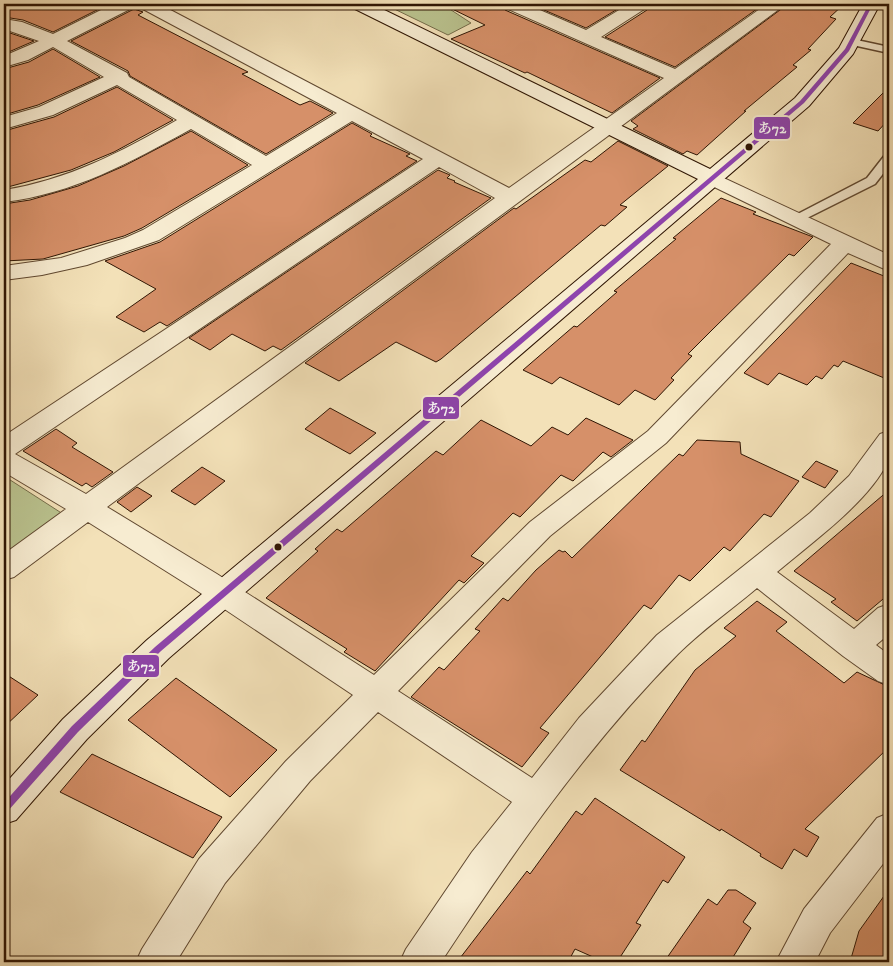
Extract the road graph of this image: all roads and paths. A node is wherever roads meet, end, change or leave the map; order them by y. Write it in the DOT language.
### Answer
graph roads {
  1 [pos="126,4"];
  2 [pos="147,4"];
  3 [pos="359,4"];
  4 [pos="512,4"];
  5 [pos="778,4"];
  6 [pos="871,4"];
  7 [pos="632,5"];
  8 [pos="4,24"];
  9 [pos="588,37"];
  10 [pos="53,40"];
  11 [pos="852,42"];
  12 [pos="889,50"];
  13 [pos="4,62"];
  14 [pos="676,76"];
  15 [pos="120,78"];
  16 [pos="352,112"];
  17 [pos="190,121"];
  18 [pos="4,123"];
  19 [pos="608,126"];
  20 [pos="889,158"];
  21 [pos="437,159"];
  22 [pos="267,165"];
  23 [pos="713,179"];
  24 [pos="4,196"];
  25 [pos="510,197"];
  26 [pos="796,218"];
  27 [pos="846,242"];
  28 [pos="889,264"];
  29 [pos="4,273"];
  30 [pos="889,440"];
  31 [pos="4,449"];
  32 [pos="4,460"];
  33 [pos="88,508"];
  34 [pos="4,569"];
  35 [pos="756,572"];
  36 [pos="224,593"];
  37 [pos="889,616"];
  38 [pos="854,647"];
  39 [pos="889,672"];
  40 [pos="374,694"];
  41 [pos="536,799"];
  42 [pos="4,809"];
  43 [pos="889,829"];
  44 [pos="154,962"];
  45 [pos="419,962"];
  46 [pos="795,962"];
  1 -- 10 [label="street"];
  2 -- 16 [label="street"];
  3 -- 19 [label="street"];
  4 -- 9 [label="street"];
  5 -- 14 [label="street"];
  6 -- 11 [label="street"];
  7 -- 9 [label="street"];
  8 -- 10 [label="street"];
  9 -- 14 [label="street"];
  10 -- 13 [label="street"];
  10 -- 15 [label="street"];
  11 -- 12 [label="lane"];
  11 -- 23 [label="street"];
  14 -- 19 [label="street"];
  15 -- 17 [label="street"];
  15 -- 18 [label="street"];
  16 -- 21 [label="street"];
  16 -- 22 [label="street"];
  17 -- 22 [label="street"];
  17 -- 24 [label="street"];
  19 -- 23 [label="street"];
  19 -- 25 [label="street"];
  20 -- 26 [label="lane"];
  21 -- 25 [label="street"];
  21 -- 31 [label="street"];
  22 -- 29 [label="street"];
  23 -- 26 [label="street"];
  23 -- 36 [label="street"];
  25 -- 33 [label="street"];
  26 -- 27 [label="street"];
  27 -- 28 [label="street"];
  27 -- 40 [label="street"];
  30 -- 35 [label="street"];
  32 -- 33 [label="street"];
  33 -- 34 [label="street"];
  33 -- 36 [label="street"];
  35 -- 38 [label="street"];
  35 -- 41 [label="street"];
  36 -- 40 [label="street"];
  36 -- 42 [label="street"];
  37 -- 38 [label="street"];
  38 -- 39 [label="street"];
  40 -- 41 [label="street"];
  40 -- 44 [label="street"];
  41 -- 45 [label="street"];
  43 -- 46 [label="street"];
}
